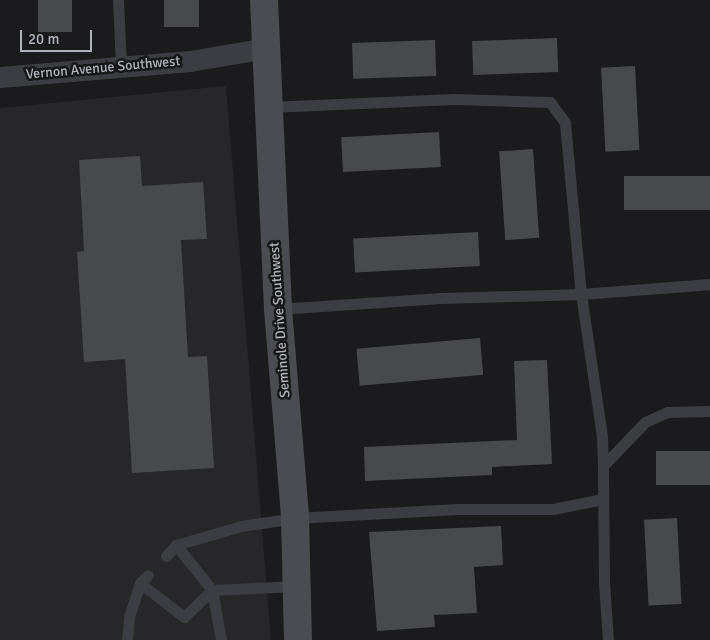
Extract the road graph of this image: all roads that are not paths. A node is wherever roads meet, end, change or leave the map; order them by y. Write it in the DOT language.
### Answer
graph roads {
  1 [pos="118,0"];
  2 [pos="264,0"];
  3 [pos="266,48"];
  4 [pos="121,67"];
  5 [pos="0,77"];
  6 [pos="269,107"];
  7 [pos="710,284"];
  8 [pos="582,294"];
  9 [pos="278,309"];
  10 [pos="710,411"];
  11 [pos="603,466"];
  12 [pos="603,499"];
  13 [pos="295,518"];
  14 [pos="176,545"];
  15 [pos="166,556"];
  16 [pos="296,586"];
  17 [pos="212,590"];
  18 [pos="127,640"];
  19 [pos="221,640"];
  20 [pos="298,640"];
  21 [pos="608,640"];
  1 -- 4 [label="lane"];
  2 -- 3 [label="street, Seminole Drive Southwest"];
  3 -- 4 [label="street, Vernon Avenue Southwest"];
  3 -- 6 [label="street, Seminole Drive Southwest"];
  4 -- 5 [label="street, Vernon Avenue Southwest"];
  6 -- 8 [label="lane"];
  6 -- 9 [label="street, Seminole Drive Southwest"];
  7 -- 8 [label="lane"];
  8 -- 9 [label="lane"];
  8 -- 11 [label="lane"];
  9 -- 13 [label="street, Seminole Drive Southwest"];
  10 -- 11 [label="lane"];
  11 -- 12 [label="lane"];
  12 -- 13 [label="lane"];
  12 -- 21 [label="lane"];
  13 -- 14 [label="lane"];
  13 -- 16 [label="street, Seminole Drive Southwest"];
  14 -- 15 [label="lane"];
  14 -- 17 [label="lane"];
  16 -- 17 [label="lane"];
  16 -- 20 [label="street, Seminole Drive Southwest"];
  17 -- 18 [label="lane"];
  17 -- 19 [label="lane"];
}
